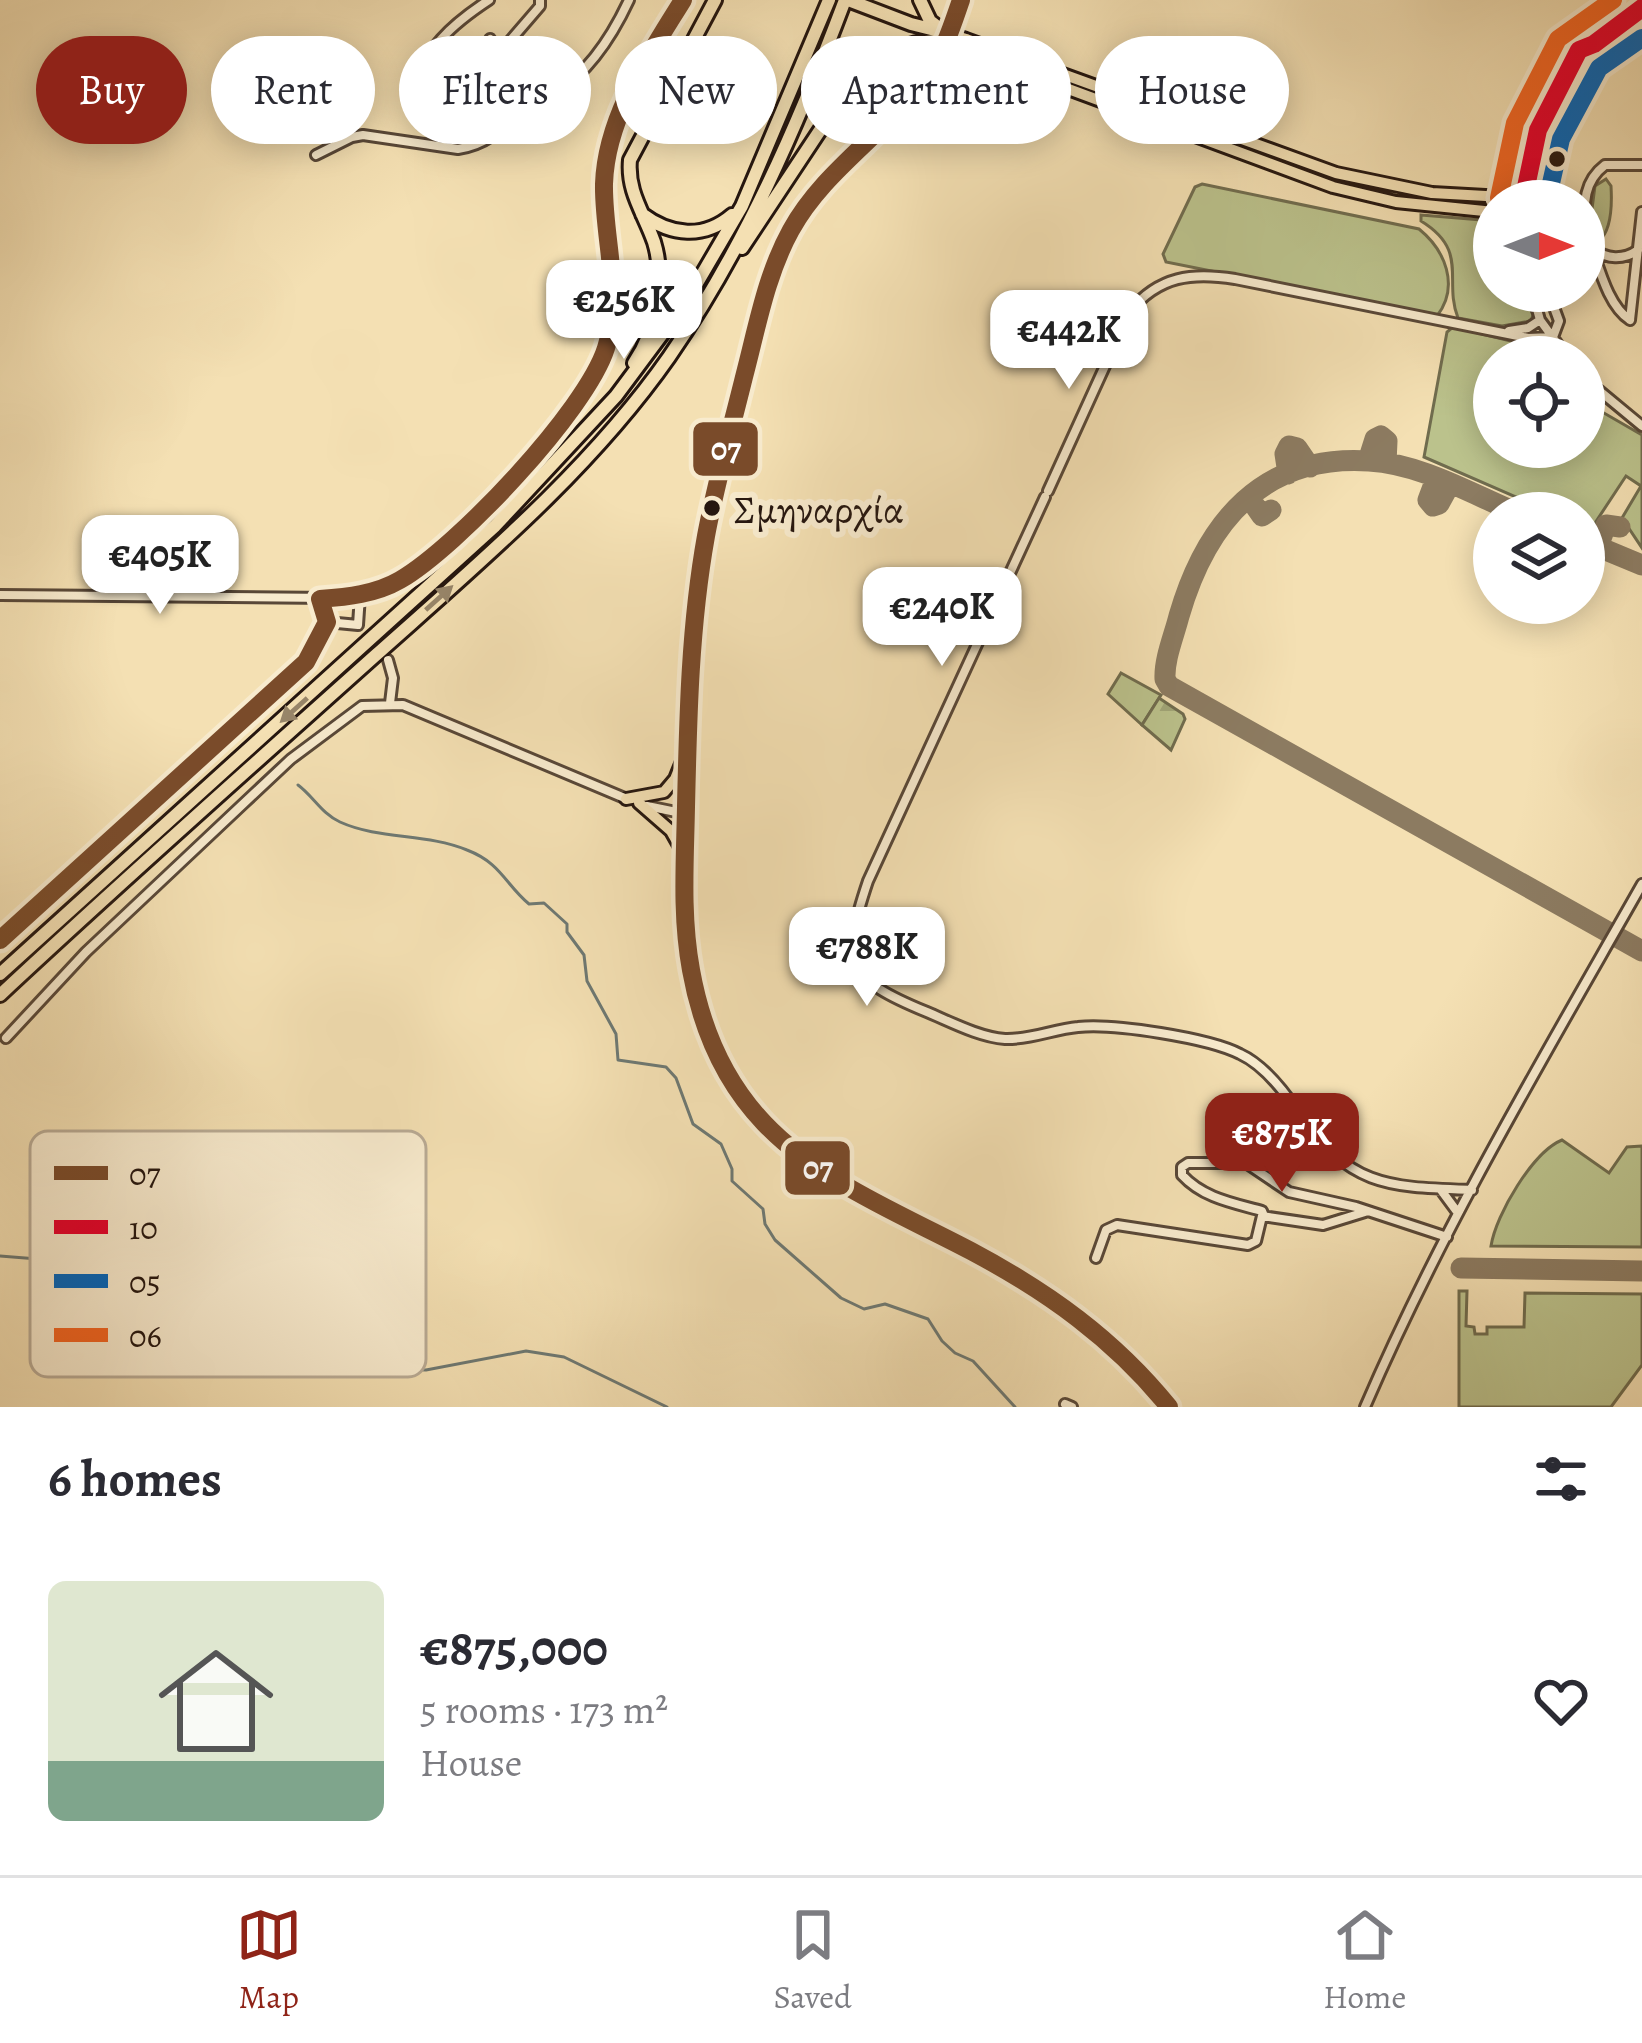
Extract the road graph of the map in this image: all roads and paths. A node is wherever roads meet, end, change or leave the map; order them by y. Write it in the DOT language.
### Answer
graph roads {
  1 [pos="489,0"];
  2 [pos="540,0"];
  3 [pos="629,0"];
  4 [pos="683,0"];
  5 [pos="715,0"];
  6 [pos="846,0"];
  7 [pos="920,0"];
  8 [pos="961,0"];
  9 [pos="1642,8"];
  10 [pos="830,11"];
  11 [pos="1642,20"];
  12 [pos="444,36"];
  13 [pos="514,36"];
  14 [pos="940,36"];
  15 [pos="1598,48"];
  16 [pos="591,65"];
  17 [pos="1583,65"];
  18 [pos="1071,82"];
  19 [pos="1071,86"];
  20 [pos="399,139"];
  21 [pos="437,144"];
  22 [pos="477,144"];
  23 [pos="810,144"];
  24 [pos="868,144"];
  25 [pos="316,155"];
  26 [pos="1642,165"];
  27 [pos="1527,180"];
  28 [pos="1544,180"];
  29 [pos="1594,180"];
  30 [pos="1473,196"];
  31 [pos="742,206"];
  32 [pos="1473,210"];
  33 [pos="1642,212"];
  34 [pos="641,213"];
  35 [pos="1639,250"];
  36 [pos="1605,255"];
  37 [pos="1605,281"];
  38 [pos="716,283"];
  39 [pos="1538,312"];
  40 [pos="1540,320"];
  41 [pos="1495,331"];
  42 [pos="1521,336"];
  43 [pos="1552,336"];
  44 [pos="1605,395"];
  45 [pos="1642,426"];
  46 [pos="534,488"];
  47 [pos="0,595"];
  48 [pos="360,595"];
  49 [pos="320,599"];
  50 [pos="327,622"];
  51 [pos="388,660"];
  52 [pos="390,704"];
  53 [pos="688,745"];
  54 [pos="633,801"];
  55 [pos="686,814"];
  56 [pos="686,858"];
  57 [pos="1642,884"];
  58 [pos="0,940"];
  59 [pos="0,974"];
  60 [pos="0,995"];
  61 [pos="6,1038"];
  62 [pos="1440,1189"];
  63 [pos="1472,1190"];
  64 [pos="1365,1212"];
  65 [pos="1458,1214"];
  66 [pos="1264,1216"];
  67 [pos="1447,1237"];
  68 [pos="1096,1258"];
  69 [pos="1169,1407"];
  70 [pos="1365,1407"];
  1 -- 12 [label="street"];
  2 -- 13 [label="street"];
  3 -- 16 [label="street"];
  4 -- 48 [label="street"];
  5 -- 34 [label="highway"];
  6 -- 10 [label="highway"];
  6 -- 14 [label="highway"];
  7 -- 14 [label="highway"];
  8 -- 14 [label="main road"];
  9 -- 15 [label="main road"];
  10 -- 31 [label="highway"];
  10 -- 38 [label="highway"];
  11 -- 15 [label="main road"];
  15 -- 17 [label="main road"];
  15 -- 17 [label="main road"];
  17 -- 27 [label="main road"];
  17 -- 28 [label="main road"];
  18 -- 30 [label="main road"];
  19 -- 32 [label="main road"];
  20 -- 25 [label="street"];
  21 -- 22 [label="street"];
  23 -- 38 [label="highway"];
  24 -- 53 [label="main road"];
  26 -- 29 [label="street"];
  31 -- 34 [label="highway"];
  31 -- 46 [label="highway"];
  33 -- 35 [label="street"];
  34 -- 46 [label="highway"];
  35 -- 36 [label="street"];
  35 -- 37 [label="street"];
  60 -- 38 [label="highway, one-way"];
  39 -- 40 [label="street"];
  40 -- 41 [label="street"];
  40 -- 43 [label="street"];
  41 -- 42 [label="street"];
  41 -- 62 [label="street"];
  44 -- 45 [label="street"];
  46 -- 59 [label="highway, one-way"];
  47 -- 49 [label="street"];
  48 -- 49 [label="street"];
  48 -- 50 [label="street"];
  49 -- 50 [label="street"];
  50 -- 58 [label="street"];
  51 -- 52 [label="street"];
  52 -- 54 [label="street"];
  52 -- 61 [label="street"];
  53 -- 54 [label="main road"];
  53 -- 55 [label="main road"];
  54 -- 55 [label="street"];
  54 -- 56 [label="main road"];
  55 -- 56 [label="main road"];
  56 -- 69 [label="main road"];
  57 -- 63 [label="street"];
  62 -- 63 [label="street"];
  62 -- 65 [label="street"];
  63 -- 65 [label="street"];
  64 -- 66 [label="street"];
  64 -- 66 [label="street"];
  64 -- 67 [label="street"];
  65 -- 67 [label="street"];
  66 -- 68 [label="street"];
  67 -- 70 [label="street"];
}
